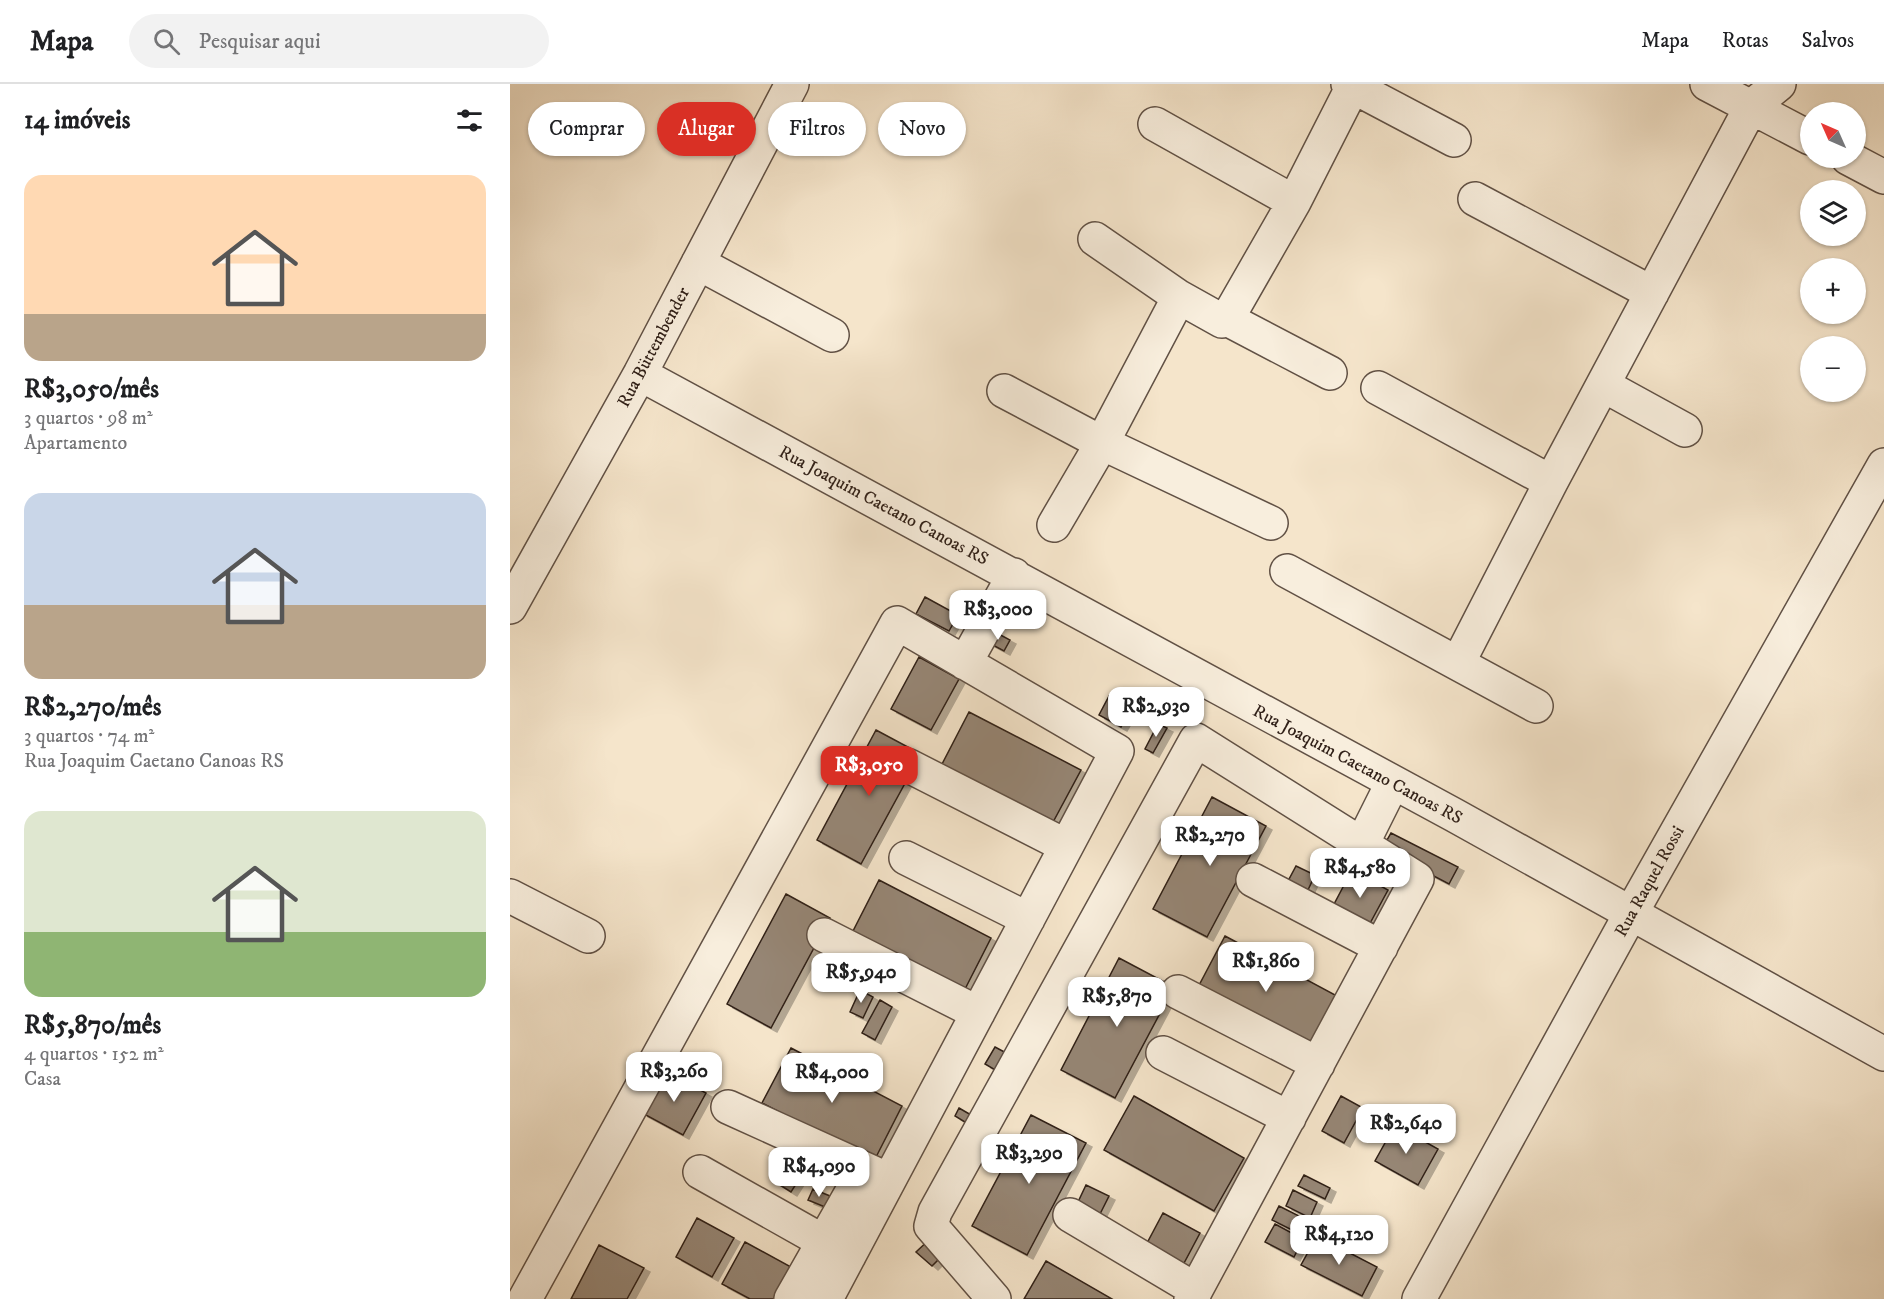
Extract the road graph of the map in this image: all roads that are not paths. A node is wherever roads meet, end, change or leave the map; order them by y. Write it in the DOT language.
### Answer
graph roads {
  1 [pos="792,84"];
  2 [pos="1707,84"];
  3 [pos="1779,84"];
  4 [pos="1352,85"];
  5 [pos="1751,107"];
  6 [pos="1155,124"];
  7 [pos="1800,133"];
  8 [pos="1454,140"];
  9 [pos="1866,168"];
  10 [pos="1884,177"];
  11 [pos="1475,199"];
  12 [pos="1294,202"];
  13 [pos="1095,239"];
  14 [pos="698,263"];
  15 [pos="1652,294"];
  16 [pos="1179,297"];
  17 [pos="1227,319"];
  18 [pos="832,335"];
  19 [pos="1330,373"];
  20 [pos="640,374"];
  21 [pos="1603,385"];
  22 [pos="1378,388"];
  23 [pos="1004,391"];
  24 [pos="1685,430"];
  25 [pos="1102,443"];
  26 [pos="1884,465"];
  27 [pos="1551,482"];
  28 [pos="1271,523"];
  29 [pos="1054,525"];
  30 [pos="1287,571"];
  31 [pos="1014,575"];
  32 [pos="510,607"];
  33 [pos="965,663"];
  34 [pos="1458,663"];
  35 [pos="1536,706"];
  36 [pos="909,766"];
  37 [pos="1393,782"];
  38 [pos="1362,844"];
  39 [pos="1066,846"];
  40 [pos="906,858"];
  41 [pos="1253,880"];
  42 [pos="510,896"];
  43 [pos="1630,915"];
  44 [pos="1028,919"];
  45 [pos="825,935"];
  46 [pos="588,936"];
  47 [pos="1381,947"];
  48 [pos="1178,992"];
  49 [pos="978,1013"];
  50 [pos="1163,1053"];
  51 [pos="1884,1054"];
  52 [pos="1318,1064"];
  53 [pos="728,1107"];
  54 [pos="1289,1118"];
  55 [pos="700,1172"];
  56 [pos="877,1174"];
  57 [pos="1070,1215"];
  58 [pos="836,1249"];
  59 [pos="1194,1295"];
  60 [pos="525,1299"];
  61 [pos="792,1299"];
  62 [pos="826,1299"];
  63 [pos="994,1299"];
  64 [pos="1419,1299"];
  1 -- 14 [label="street, Rua Büttembender"];
  2 -- 5 [label="street"];
  3 -- 5 [label="street"];
  4 -- 8 [label="street"];
  4 -- 12 [label="street"];
  5 -- 7 [label="street"];
  5 -- 15 [label="street"];
  6 -- 12 [label="street"];
  9 -- 10 [label="street"];
  11 -- 15 [label="street"];
  12 -- 17 [label="street"];
  13 -- 16 [label="street"];
  14 -- 18 [label="street"];
  14 -- 20 [label="street, Rua Büttembender"];
  15 -- 21 [label="street"];
  16 -- 17 [label="street"];
  16 -- 25 [label="street"];
  17 -- 19 [label="street"];
  20 -- 31 [label="street, Rua Joaquim Caetano Canoas RS"];
  20 -- 32 [label="street, Rua Büttembender"];
  21 -- 24 [label="street"];
  21 -- 27 [label="street"];
  22 -- 27 [label="street"];
  23 -- 25 [label="street"];
  25 -- 28 [label="street"];
  25 -- 29 [label="street"];
  26 -- 43 [label="street, Rua Raquel Rossi"];
  27 -- 34 [label="street"];
  30 -- 34 [label="street"];
  31 -- 33 [label="street"];
  31 -- 37 [label="street, Rua Joaquim Caetano Canoas RS"];
  33 -- 39 [label="street"];
  33 -- 60 [label="street"];
  34 -- 35 [label="street"];
  36 -- 39 [label="street"];
  37 -- 38 [label="street"];
  37 -- 43 [label="street, Rua Joaquim Caetano Canoas RS"];
  38 -- 47 [label="street"];
  38 -- 63 [label="street"];
  39 -- 44 [label="street"];
  40 -- 44 [label="street"];
  41 -- 47 [label="street"];
  42 -- 46 [label="street"];
  43 -- 51 [label="street, Rua Joaquim Caetano Canoas RS"];
  43 -- 64 [label="street, Rua Raquel Rossi"];
  44 -- 49 [label="street"];
  45 -- 49 [label="street"];
  47 -- 52 [label="street"];
  48 -- 52 [label="street"];
  49 -- 56 [label="street"];
  50 -- 54 [label="street"];
  52 -- 54 [label="street"];
  53 -- 56 [label="street"];
  54 -- 59 [label="street"];
  55 -- 58 [label="street"];
  56 -- 58 [label="street"];
  57 -- 59 [label="street"];
  58 -- 61 [label="street"];
  58 -- 62 [label="street"];
}
